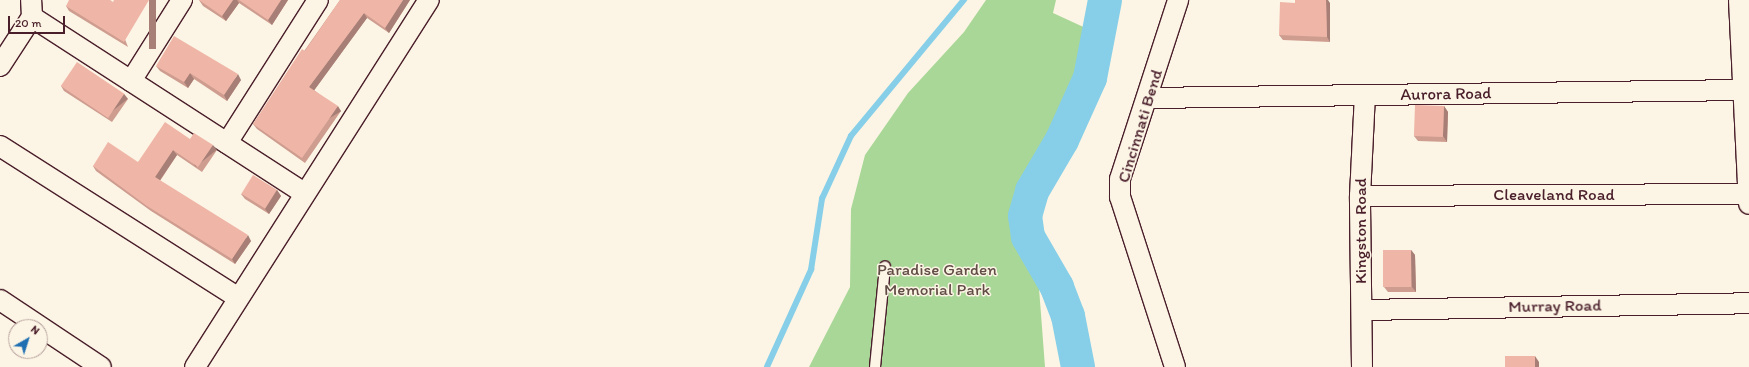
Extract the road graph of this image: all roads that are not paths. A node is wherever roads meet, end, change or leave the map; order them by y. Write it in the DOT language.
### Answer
graph roads {
  1 [pos="182,0"];
  2 [pos="318,0"];
  3 [pos="429,0"];
  4 [pos="1178,0"];
  5 [pos="1738,0"];
  6 [pos="31,8"];
  7 [pos="0,66"];
  8 [pos="131,81"];
  9 [pos="1744,90"];
  10 [pos="1365,95"];
  11 [pos="1148,98"];
  12 [pos="227,143"];
  13 [pos="0,146"];
  14 [pos="304,193"];
  15 [pos="1360,196"];
  16 [pos="1749,199"];
  17 [pos="885,266"];
  18 [pos="237,298"];
  19 [pos="0,300"];
  20 [pos="1749,303"];
  21 [pos="1362,310"];
  22 [pos="93,365"];
  23 [pos="195,367"];
  24 [pos="875,367"];
  25 [pos="1175,367"];
  26 [pos="1362,367"];
  1 -- 8 [label="street"];
  2 -- 12 [label="street"];
  3 -- 14 [label="street"];
  4 -- 11 [label="street, Cincinnati Bend"];
  5 -- 9 [label="street"];
  6 -- 7 [label="street"];
  6 -- 8 [label="street"];
  8 -- 12 [label="street"];
  9 -- 10 [label="street, Aurora Road"];
  9 -- 16 [label="street"];
  10 -- 11 [label="street, Aurora Road"];
  10 -- 15 [label="street, Kingston Road"];
  11 -- 25 [label="street, Cincinnati Bend"];
  12 -- 14 [label="street"];
  13 -- 18 [label="street"];
  14 -- 18 [label="street"];
  15 -- 16 [label="street, Cleaveland Road"];
  15 -- 21 [label="street, Kingston Road"];
  17 -- 24 [label="lane"];
  18 -- 23 [label="street"];
  19 -- 22 [label="street"];
  20 -- 21 [label="street, Murray Road"];
  21 -- 26 [label="street, Kingston Road"];
}
